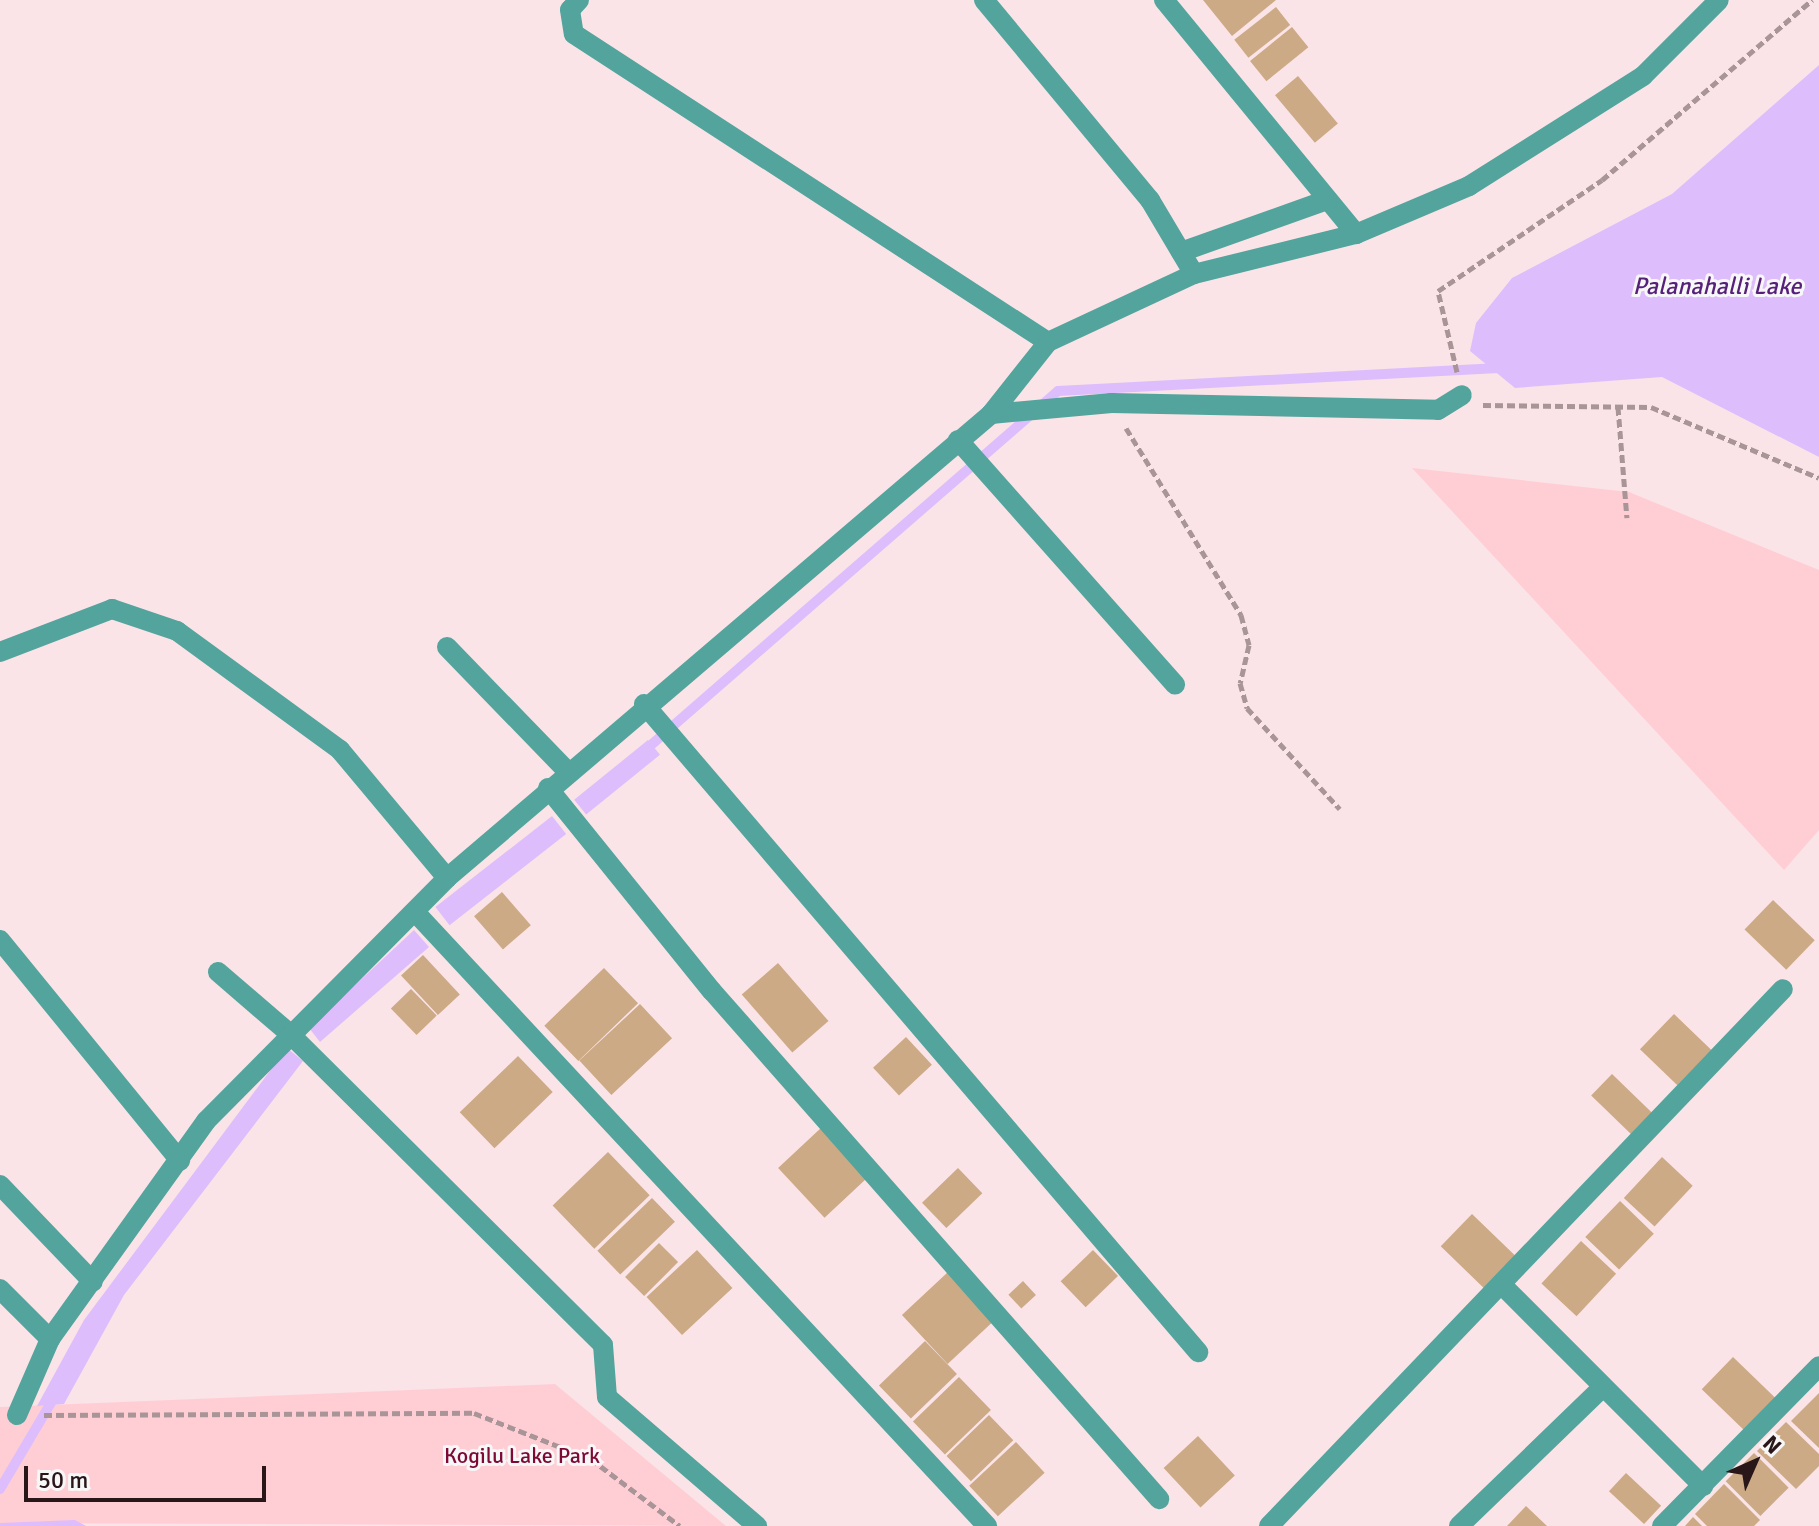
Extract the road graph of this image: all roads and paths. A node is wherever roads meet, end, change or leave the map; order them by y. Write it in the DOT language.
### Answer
graph roads {
  1 [pos="579,0"];
  2 [pos="984,0"];
  3 [pos="1164,0"];
  4 [pos="1719,0"];
  5 [pos="1812,0"];
  6 [pos="1327,200"];
  7 [pos="1356,234"];
  8 [pos="1181,252"];
  9 [pos="1194,274"];
  10 [pos="1048,342"];
  11 [pos="1462,395"];
  12 [pos="1111,403"];
  13 [pos="1618,407"];
  14 [pos="991,414"];
  15 [pos="958,440"];
  16 [pos="1819,478"];
  17 [pos="1627,518"];
  18 [pos="447,647"];
  19 [pos="0,652"];
  20 [pos="1175,684"];
  21 [pos="644,704"];
  22 [pos="568,772"];
  23 [pos="548,788"];
  24 [pos="1340,809"];
  25 [pos="447,878"];
  26 [pos="416,913"];
  27 [pos="0,940"];
  28 [pos="218,972"];
  29 [pos="1783,989"];
  30 [pos="290,1034"];
  31 [pos="180,1161"];
  32 [pos="0,1185"];
  33 [pos="93,1282"];
  34 [pos="1501,1284"];
  35 [pos="0,1289"];
  36 [pos="50,1339"];
  37 [pos="1198,1352"];
  38 [pos="1819,1366"];
  39 [pos="1603,1387"];
  40 [pos="17,1415"];
  41 [pos="1703,1486"];
  42 [pos="1159,1499"];
  43 [pos="680,1526"];
  44 [pos="757,1526"];
  45 [pos="987,1526"];
  46 [pos="1269,1526"];
  47 [pos="1459,1526"];
  48 [pos="1662,1526"];
  1 -- 10 [label="street"];
  2 -- 8 [label="street"];
  3 -- 6 [label="street"];
  4 -- 7 [label="street"];
  5 -- 11 [label="path"];
  6 -- 7 [label="street"];
  6 -- 8 [label="street"];
  7 -- 9 [label="street"];
  8 -- 9 [label="street"];
  9 -- 10 [label="street"];
  10 -- 14 [label="street"];
  11 -- 12 [label="street"];
  11 -- 13 [label="path"];
  12 -- 14 [label="street"];
  12 -- 24 [label="path"];
  13 -- 16 [label="path"];
  13 -- 17 [label="path"];
  14 -- 15 [label="street"];
  15 -- 20 [label="street"];
  15 -- 21 [label="street"];
  18 -- 22 [label="street"];
  19 -- 25 [label="street"];
  21 -- 22 [label="street"];
  21 -- 37 [label="street"];
  22 -- 23 [label="street"];
  23 -- 25 [label="street"];
  23 -- 42 [label="street"];
  25 -- 26 [label="street"];
  26 -- 30 [label="street"];
  26 -- 45 [label="street"];
  27 -- 31 [label="street"];
  28 -- 30 [label="street"];
  29 -- 34 [label="street"];
  30 -- 31 [label="street"];
  30 -- 44 [label="street"];
  31 -- 33 [label="street"];
  32 -- 33 [label="street"];
  33 -- 36 [label="street"];
  34 -- 39 [label="street"];
  34 -- 46 [label="street"];
  35 -- 36 [label="street"];
  36 -- 40 [label="street"];
  38 -- 41 [label="street"];
  39 -- 41 [label="street"];
  39 -- 47 [label="street"];
  40 -- 43 [label="path"];
  41 -- 48 [label="street"];
}
